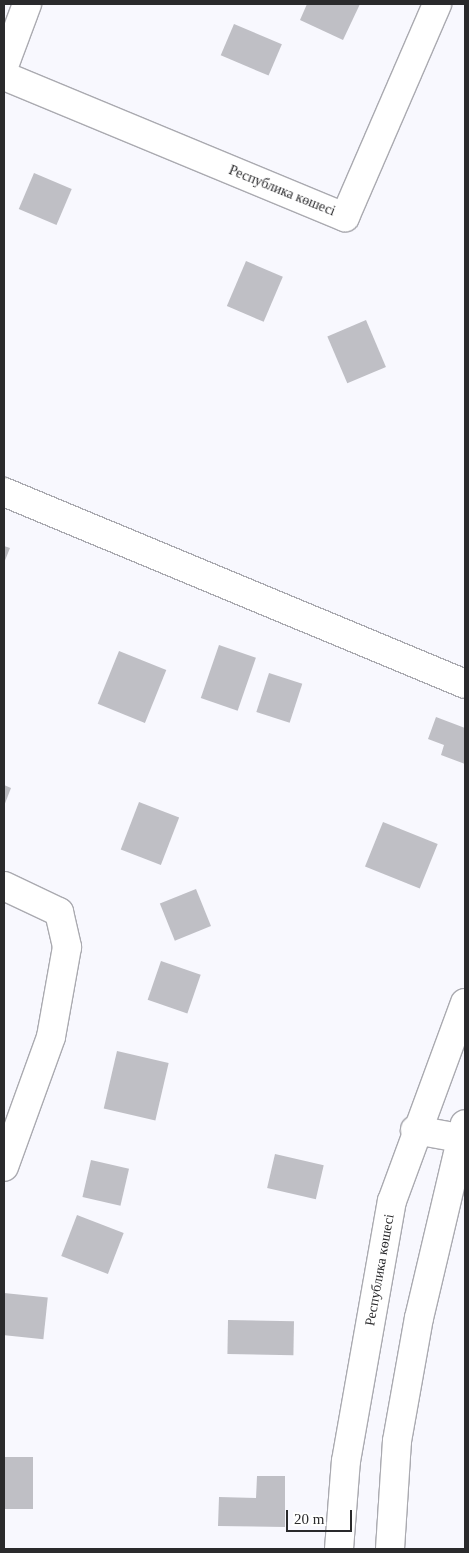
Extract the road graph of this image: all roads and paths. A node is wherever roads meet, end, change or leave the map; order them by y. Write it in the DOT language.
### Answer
graph roads {
  1 [pos="27,4"];
  2 [pos="437,4"];
  3 [pos="4,66"];
  4 [pos="4,76"];
  5 [pos="4,492"];
  6 [pos="465,684"];
  7 [pos="4,886"];
  8 [pos="465,1003"];
  9 [pos="415,1130"];
  10 [pos="464,1134"];
  11 [pos="4,1167"];
  12 [pos="339,1549"];
  13 [pos="390,1549"];
  1 -- 3 [label="street"];
  2 -- 4 [label="street, Республика көшесі"];
  5 -- 6 [label="street"];
  7 -- 11 [label="street"];
  8 -- 9 [label="street, Республика көшесі"];
  9 -- 10 [label="street"];
  9 -- 12 [label="street, Республика көшесі"];
  10 -- 13 [label="street"];
}
